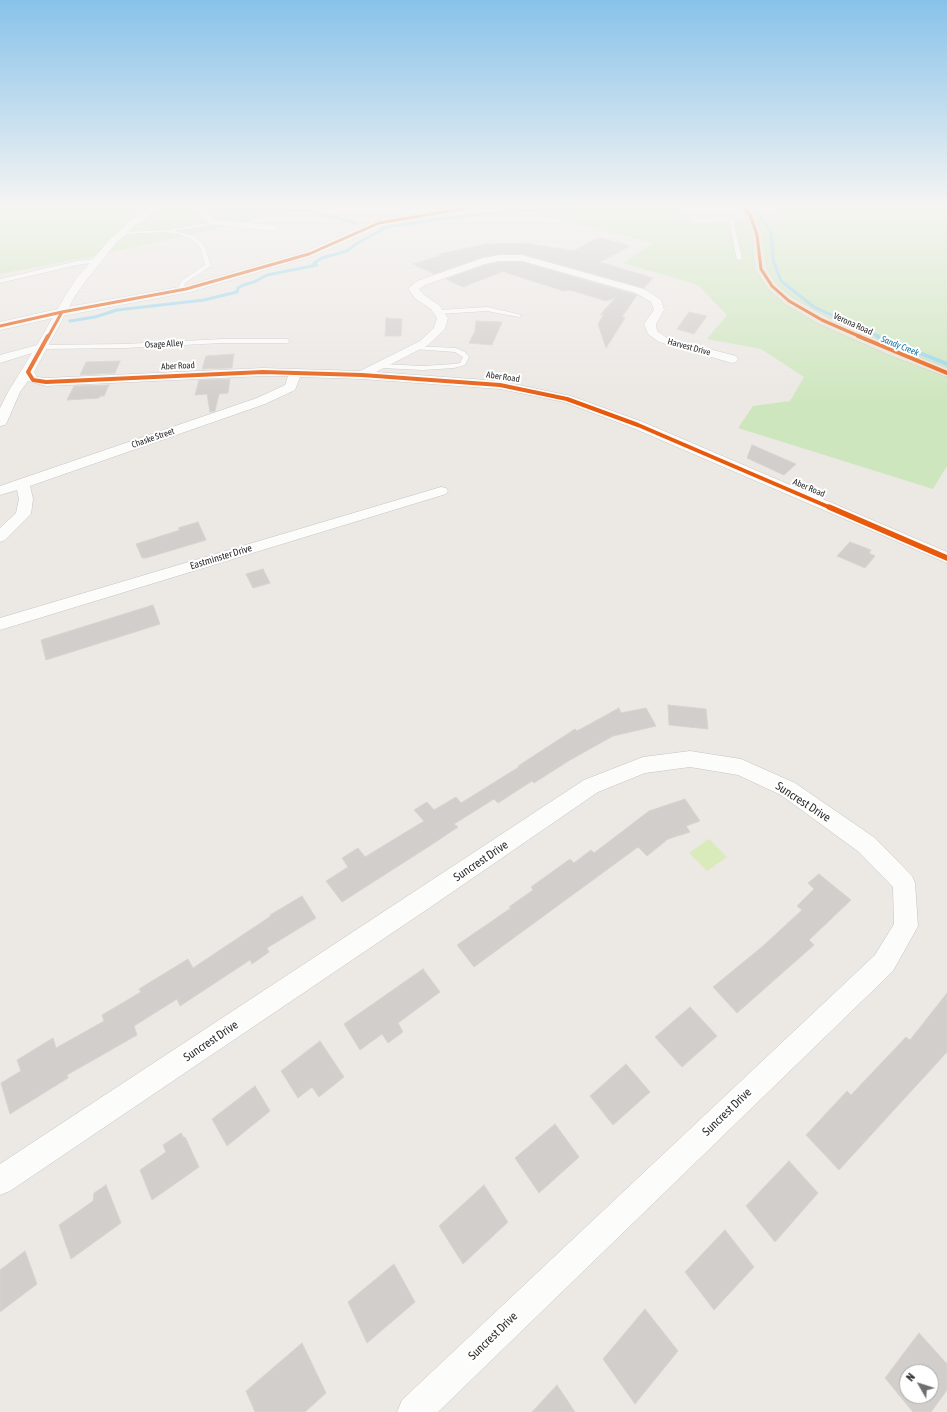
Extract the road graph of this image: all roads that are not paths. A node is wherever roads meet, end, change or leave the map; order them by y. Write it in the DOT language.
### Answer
graph roads {
  1 [pos="38,272"];
  2 [pos="88,272"];
  3 [pos="199,272"];
  4 [pos="247,272"];
  5 [pos="451,272"];
  6 [pos="572,272"];
  7 [pos="763,272"];
  8 [pos="0,281"];
  9 [pos="180,291"];
  10 [pos="62,312"];
  11 [pos="439,312"];
  12 [pos="519,315"];
  13 [pos="0,326"];
  14 [pos="287,341"];
  15 [pos="42,347"];
  16 [pos="416,348"];
  17 [pos="0,358"];
  18 [pos="732,358"];
  19 [pos="381,366"];
  20 [pos="28,372"];
  21 [pos="947,372"];
  22 [pos="295,373"];
  23 [pos="362,375"];
  24 [pos="14,392"];
  25 [pos="0,396"];
  26 [pos="0,422"];
  27 [pos="22,484"];
  28 [pos="0,491"];
  29 [pos="441,491"];
  30 [pos="0,537"];
  31 [pos="947,558"];
  32 [pos="0,624"];
  33 [pos="0,1181"];
  34 [pos="414,1412"];
  1 -- 8 [label="lane"];
  2 -- 10 [label="street"];
  3 -- 9 [label="lane"];
  4 -- 9 [label="street"];
  5 -- 11 [label="street, Harvest Drive"];
  6 -- 18 [label="street, Harvest Drive"];
  7 -- 21 [label="main road, Verona Road"];
  9 -- 10 [label="street"];
  10 -- 13 [label="street"];
  10 -- 15 [label="street"];
  11 -- 12 [label="lane"];
  11 -- 16 [label="street"];
  14 -- 15 [label="lane, Osage Alley"];
  15 -- 17 [label="street"];
  15 -- 20 [label="street"];
  16 -- 19 [label="street"];
  16 -- 19 [label="lane"];
  19 -- 23 [label="street"];
  20 -- 22 [label="street, Aber Road"];
  20 -- 24 [label="street"];
  22 -- 23 [label="street, Aber Road"];
  22 -- 27 [label="street, Chaske Street"];
  23 -- 31 [label="street, Aber Road"];
  24 -- 25 [label="street"];
  24 -- 26 [label="street"];
  27 -- 28 [label="street, Chaske Street"];
  27 -- 30 [label="street"];
  29 -- 32 [label="street, Eastminster Drive"];
  33 -- 34 [label="street, Suncrest Drive"];
}
